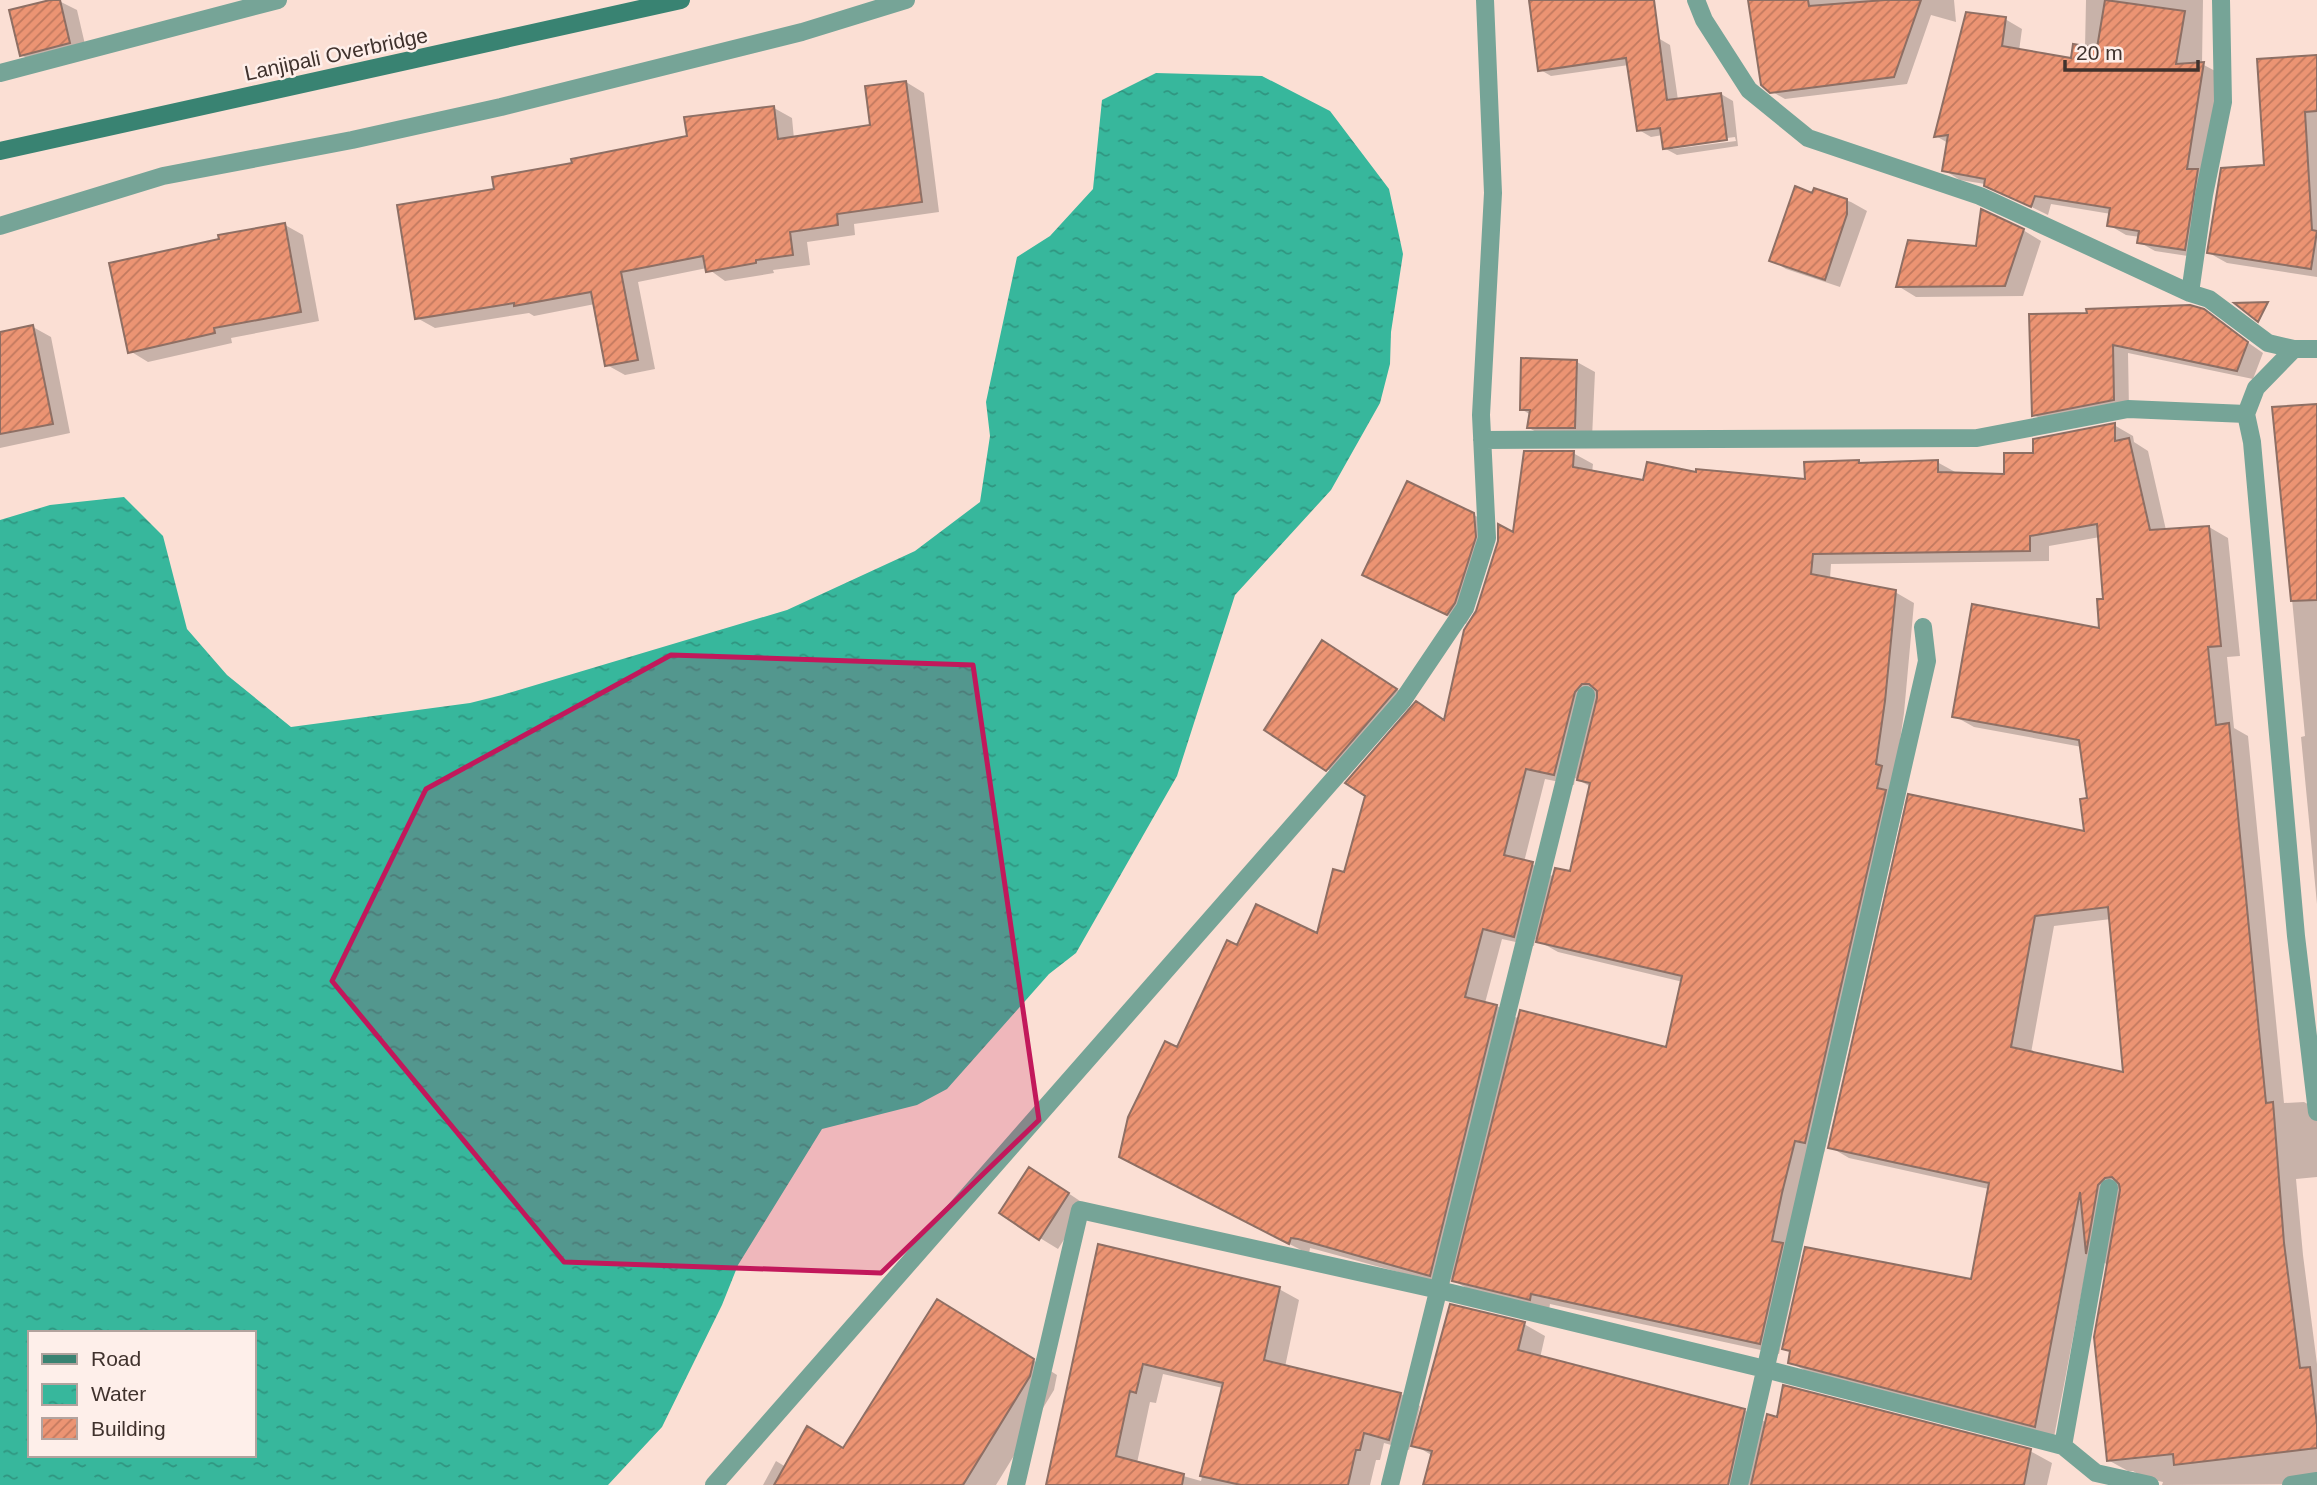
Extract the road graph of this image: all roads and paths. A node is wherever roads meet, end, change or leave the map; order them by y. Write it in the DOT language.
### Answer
graph roads {
  1 [pos="278,0"];
  2 [pos="681,0"];
  3 [pos="906,0"];
  4 [pos="1485,0"];
  5 [pos="1696,0"];
  6 [pos="2221,0"];
  7 [pos="0,73"];
  8 [pos="0,151"];
  9 [pos="0,226"];
  10 [pos="2190,293"];
  11 [pos="2294,349"];
  12 [pos="2317,349"];
  13 [pos="2246,414"];
  14 [pos="1482,440"];
  15 [pos="1923,627"];
  16 [pos="1586,695"];
  17 [pos="2317,1112"];
  18 [pos="2109,1188"];
  19 [pos="1439,1290"];
  20 [pos="1765,1369"];
  21 [pos="2063,1446"];
  22 [pos="2095,1479"];
  23 [pos="2317,1481"];
  24 [pos="714,1485"];
  25 [pos="1016,1485"];
  26 [pos="1390,1485"];
  27 [pos="1739,1485"];
  28 [pos="2150,1485"];
  29 [pos="2291,1485"];
  1 -- 7 [label="street"];
  2 -- 8 [label="main road, Lanjipali Overbridge"];
  3 -- 9 [label="street"];
  4 -- 14 [label="street"];
  5 -- 10 [label="street"];
  6 -- 10 [label="street"];
  10 -- 11 [label="street"];
  11 -- 12 [label="street"];
  11 -- 13 [label="street"];
  13 -- 14 [label="street"];
  13 -- 17 [label="street"];
  14 -- 24 [label="street"];
  15 -- 20 [label="street"];
  16 -- 19 [label="street"];
  18 -- 21 [label="street"];
  19 -- 20 [label="street"];
  19 -- 25 [label="street"];
  19 -- 26 [label="street"];
  20 -- 21 [label="street"];
  20 -- 27 [label="street"];
  21 -- 22 [label="street"];
  22 -- 28 [label="street"];
  23 -- 29 [label="street"];
}
